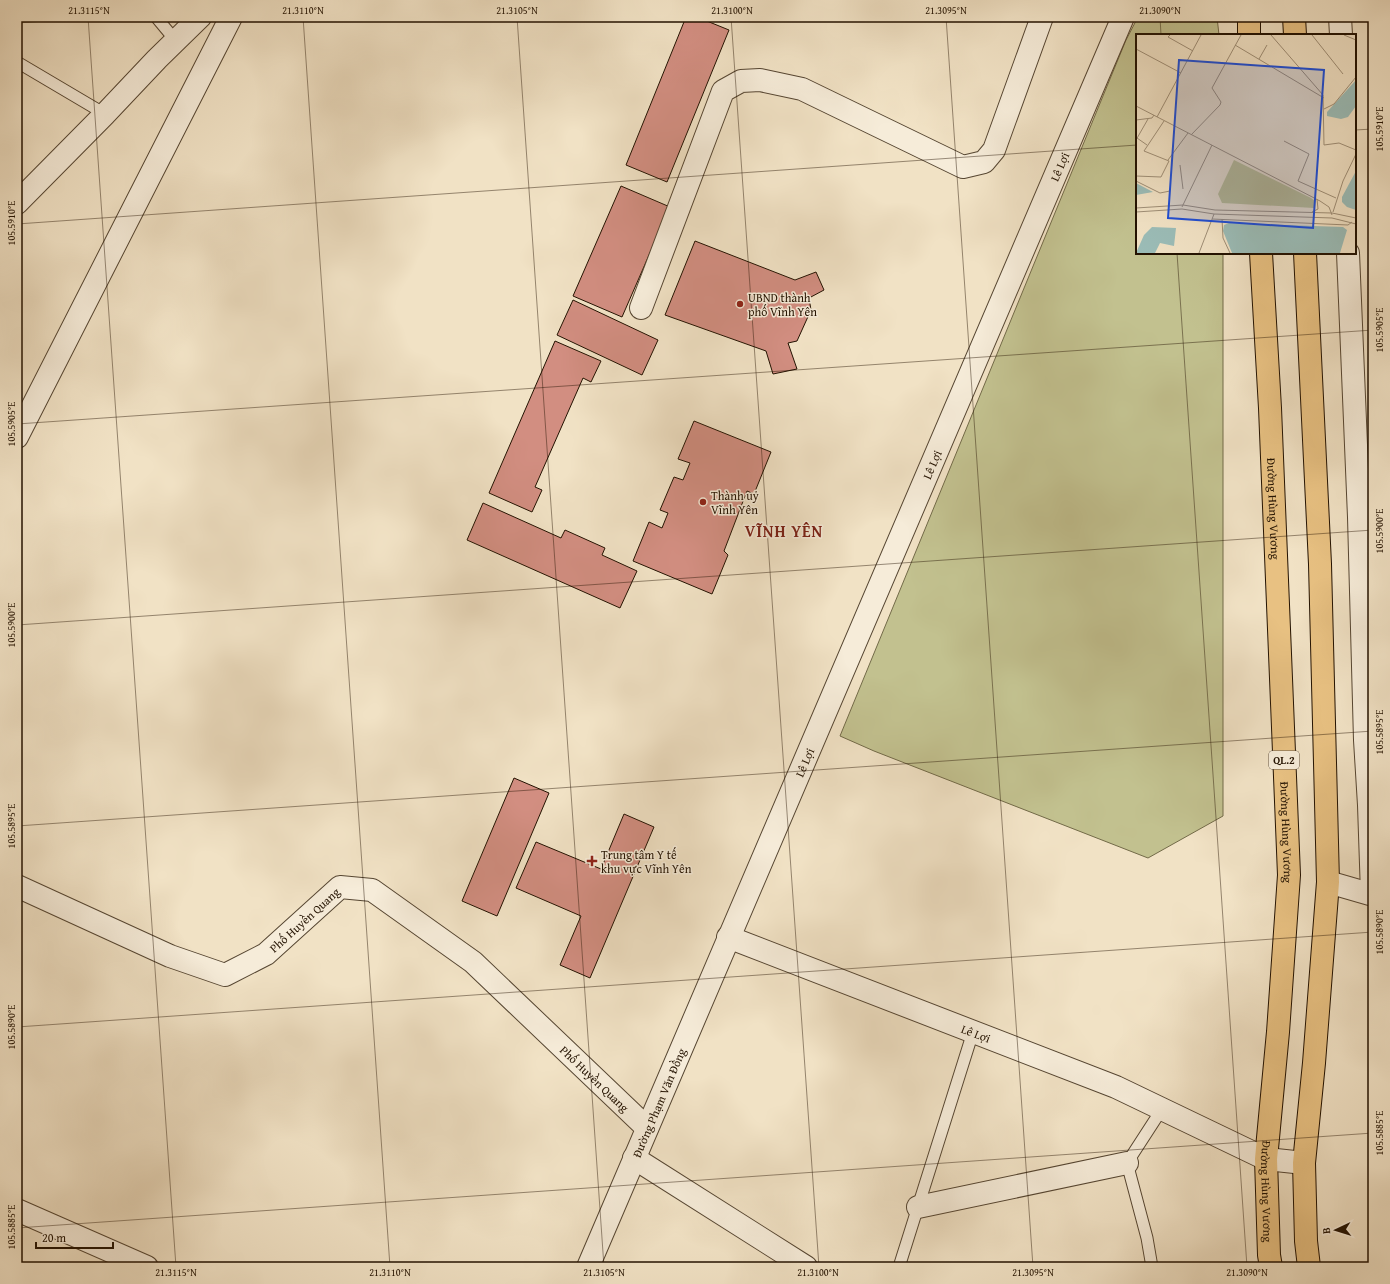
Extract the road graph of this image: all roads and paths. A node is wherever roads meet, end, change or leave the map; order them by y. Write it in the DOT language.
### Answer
graph roads {
  1 [pos="156,17"];
  2 [pos="200,17"];
  3 [pos="231,17"];
  4 [pos="1042,17"];
  5 [pos="1123,17"];
  6 [pos="1294,17"];
  7 [pos="1340,17"];
  8 [pos="1295,34"];
  9 [pos="1340,34"];
  10 [pos="176,41"];
  11 [pos="17,62"];
  12 [pos="106,114"];
  13 [pos="17,203"];
  14 [pos="1262,254"];
  15 [pos="1305,254"];
  16 [pos="1348,254"];
  17 [pos="641,308"];
  18 [pos="17,437"];
  19 [pos="1371,805"];
  20 [pos="1328,882"];
  21 [pos="17,886"];
  22 [pos="1372,895"];
  23 [pos="728,937"];
  24 [pos="973,1032"];
  25 [pos="1162,1109"];
  26 [pos="647,1128"];
  27 [pos="634,1158"];
  28 [pos="1266,1158"];
  29 [pos="1127,1163"];
  30 [pos="1304,1164"];
  31 [pos="918,1206"];
  32 [pos="17,1210"];
  33 [pos="109,1259"];
  34 [pos="147,1267"];
  35 [pos="588,1267"];
  36 [pos="806,1267"];
  37 [pos="899,1267"];
  38 [pos="1152,1267"];
  39 [pos="1271,1267"];
  40 [pos="1309,1267"];
  1 -- 10 [label="lane"];
  2 -- 10 [label="street"];
  3 -- 18 [label="street"];
  4 -- 17 [label="street"];
  5 -- 23 [label="street, Lê Lợi"];
  6 -- 8 [label="main road"];
  7 -- 9 [label="street"];
  10 -- 12 [label="street"];
  11 -- 12 [label="lane"];
  12 -- 13 [label="street"];
  14 -- 28 [label="main road, Đường Hùng Vương / QL.2"];
  15 -- 20 [label="main road"];
  16 -- 19 [label="street"];
  19 -- 22 [label="street"];
  20 -- 22 [label="street"];
  20 -- 30 [label="main road"];
  21 -- 26 [label="street, Phố Huyền Quang"];
  23 -- 24 [label="street, Lê Lợi"];
  23 -- 26 [label="street, Đường Phạm Văn Đồng"];
  24 -- 25 [label="street, Lê Lợi"];
  24 -- 31 [label="lane"];
  25 -- 28 [label="street, Lê Lợi"];
  25 -- 29 [label="lane"];
  26 -- 27 [label="street, Đường Phạm Văn Đồng"];
  27 -- 35 [label="street, Đường Phạm Văn Đồng"];
  27 -- 36 [label="street"];
  28 -- 30 [label="street, Lê Lợi"];
  28 -- 39 [label="main road, Đường Hùng Vương / QL.2"];
  29 -- 31 [label="street"];
  29 -- 38 [label="lane"];
  30 -- 40 [label="main road"];
  31 -- 37 [label="lane"];
  32 -- 33 [label="street"];
  33 -- 34 [label="street"];
}
